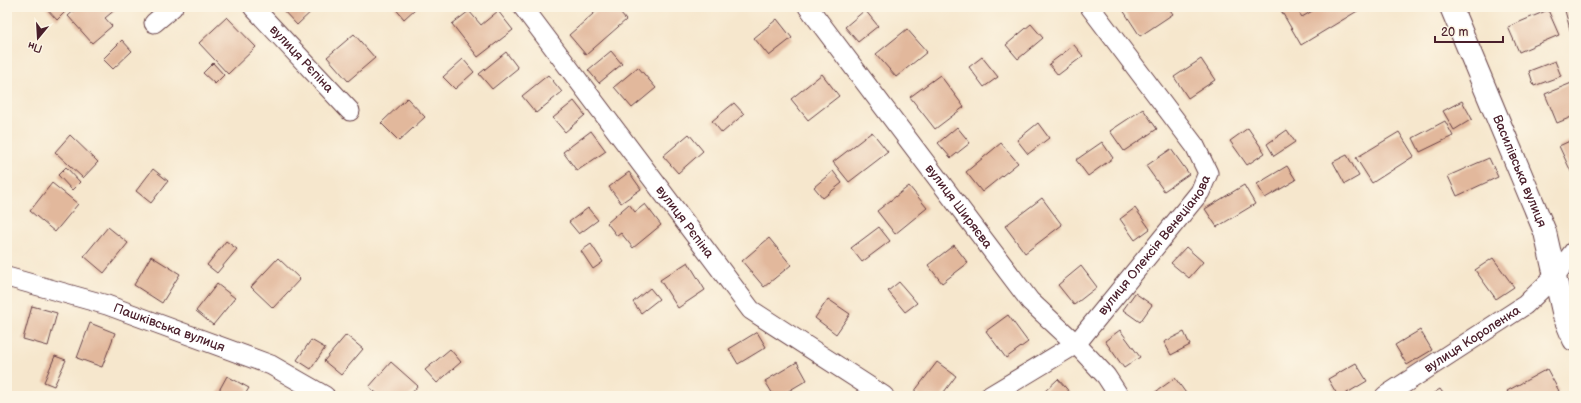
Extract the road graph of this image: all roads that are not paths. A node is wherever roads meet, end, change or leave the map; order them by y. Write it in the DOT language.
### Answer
graph roads {
  1 [pos="173,7"];
  2 [pos="253,7"];
  3 [pos="523,7"];
  4 [pos="808,7"];
  5 [pos="1090,7"];
  6 [pos="1451,7"];
  7 [pos="154,23"];
  8 [pos="350,111"];
  9 [pos="1574,251"];
  10 [pos="7,277"];
  11 [pos="1554,277"];
  12 [pos="1574,340"];
  13 [pos="1076,344"];
  14 [pos="325,396"];
  15 [pos="884,396"];
  16 [pos="990,396"];
  17 [pos="1120,396"];
  18 [pos="1385,396"];
  1 -- 7 [label="street"];
  2 -- 8 [label="street, вулиця Рєпіна"];
  3 -- 15 [label="street, вулиця Рєпіна"];
  4 -- 13 [label="street, вулиця Ширяєва"];
  5 -- 13 [label="street, вулиця Олексія Венеціанова"];
  6 -- 11 [label="street, Василівська вулиця"];
  9 -- 11 [label="street, вулиця Короленка"];
  10 -- 14 [label="street, Пашківська вулиця"];
  11 -- 12 [label="street, Василівська вулиця"];
  11 -- 18 [label="street, вулиця Короленка"];
  13 -- 16 [label="street"];
  13 -- 17 [label="street, вулиця Ширяєва"];
}
